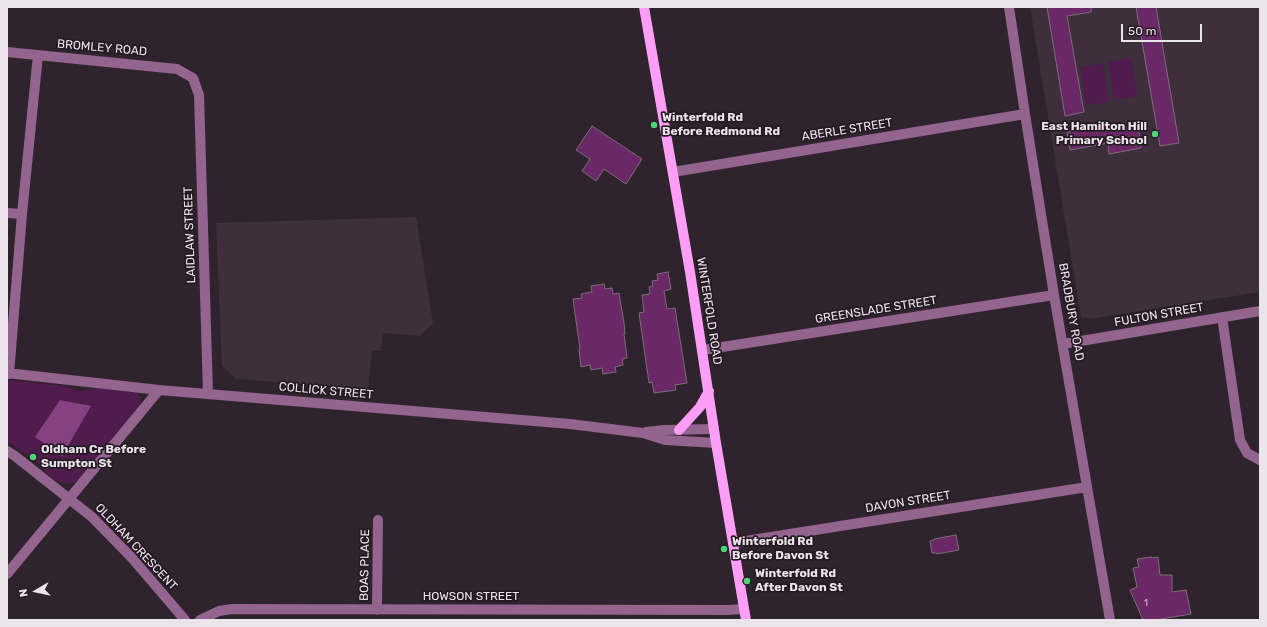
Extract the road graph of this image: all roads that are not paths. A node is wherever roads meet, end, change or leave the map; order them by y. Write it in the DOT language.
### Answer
graph roads {
  1 [pos="644,7"];
  2 [pos="1009,7"];
  3 [pos="7,52"];
  4 [pos="38,55"];
  5 [pos="193,78"];
  6 [pos="1025,114"];
  7 [pos="673,172"];
  8 [pos="7,213"];
  9 [pos="22,214"];
  10 [pos="1054,295"];
  11 [pos="1260,311"];
  12 [pos="1222,317"];
  13 [pos="1063,344"];
  14 [pos="703,350"];
  15 [pos="8,374"];
  16 [pos="159,390"];
  17 [pos="709,391"];
  18 [pos="208,394"];
  19 [pos="714,429"];
  20 [pos="679,430"];
  21 [pos="642,432"];
  22 [pos="716,443"];
  23 [pos="7,451"];
  24 [pos="1260,460"];
  25 [pos="1087,487"];
  26 [pos="69,498"];
  27 [pos="378,520"];
  28 [pos="733,543"];
  29 [pos="7,574"];
  30 [pos="744,609"];
  31 [pos="378,610"];
  32 [pos="185,620"];
  33 [pos="200,620"];
  34 [pos="746,620"];
  35 [pos="1110,620"];
  1 -- 7 [label="main road, WINTERFOLD ROAD"];
  2 -- 6 [label="street, BRADBURY ROAD"];
  3 -- 4 [label="street, BROMLEY ROAD"];
  4 -- 5 [label="street, BROMLEY ROAD"];
  4 -- 9 [label="street"];
  5 -- 18 [label="street, LAIDLAW STREET"];
  6 -- 7 [label="street, ABERLE STREET"];
  6 -- 10 [label="street, BRADBURY ROAD"];
  7 -- 14 [label="main road, WINTERFOLD ROAD"];
  8 -- 9 [label="street"];
  9 -- 15 [label="street"];
  10 -- 13 [label="street, BRADBURY ROAD"];
  10 -- 14 [label="street, GREENSLADE STREET"];
  11 -- 12 [label="street, FULTON STREET"];
  12 -- 13 [label="street, FULTON STREET"];
  12 -- 24 [label="street"];
  13 -- 25 [label="street, BRADBURY ROAD"];
  14 -- 17 [label="main road, WINTERFOLD ROAD"];
  15 -- 16 [label="street, COLLICK STREET"];
  16 -- 18 [label="street, COLLICK STREET"];
  16 -- 26 [label="street"];
  17 -- 19 [label="main road, WINTERFOLD ROAD"];
  17 -- 20 [label="main road"];
  18 -- 21 [label="street, COLLICK STREET"];
  19 -- 20 [label="street, COLLICK STREET"];
  19 -- 22 [label="main road, WINTERFOLD ROAD"];
  20 -- 21 [label="street, COLLICK STREET"];
  21 -- 22 [label="street, COLLICK STREET"];
  22 -- 28 [label="main road, WINTERFOLD ROAD"];
  23 -- 26 [label="street, OLDHAM CRESCENT"];
  25 -- 28 [label="street, DAVON STREET"];
  25 -- 35 [label="street, BRADBURY ROAD"];
  26 -- 29 [label="street"];
  26 -- 32 [label="street, OLDHAM CRESCENT"];
  27 -- 31 [label="street, BOAS PLACE"];
  28 -- 30 [label="main road, WINTERFOLD ROAD"];
  30 -- 31 [label="street, HOWSON STREET"];
  30 -- 34 [label="main road, WINTERFOLD ROAD"];
  31 -- 33 [label="street, HOWSON STREET"];
}
